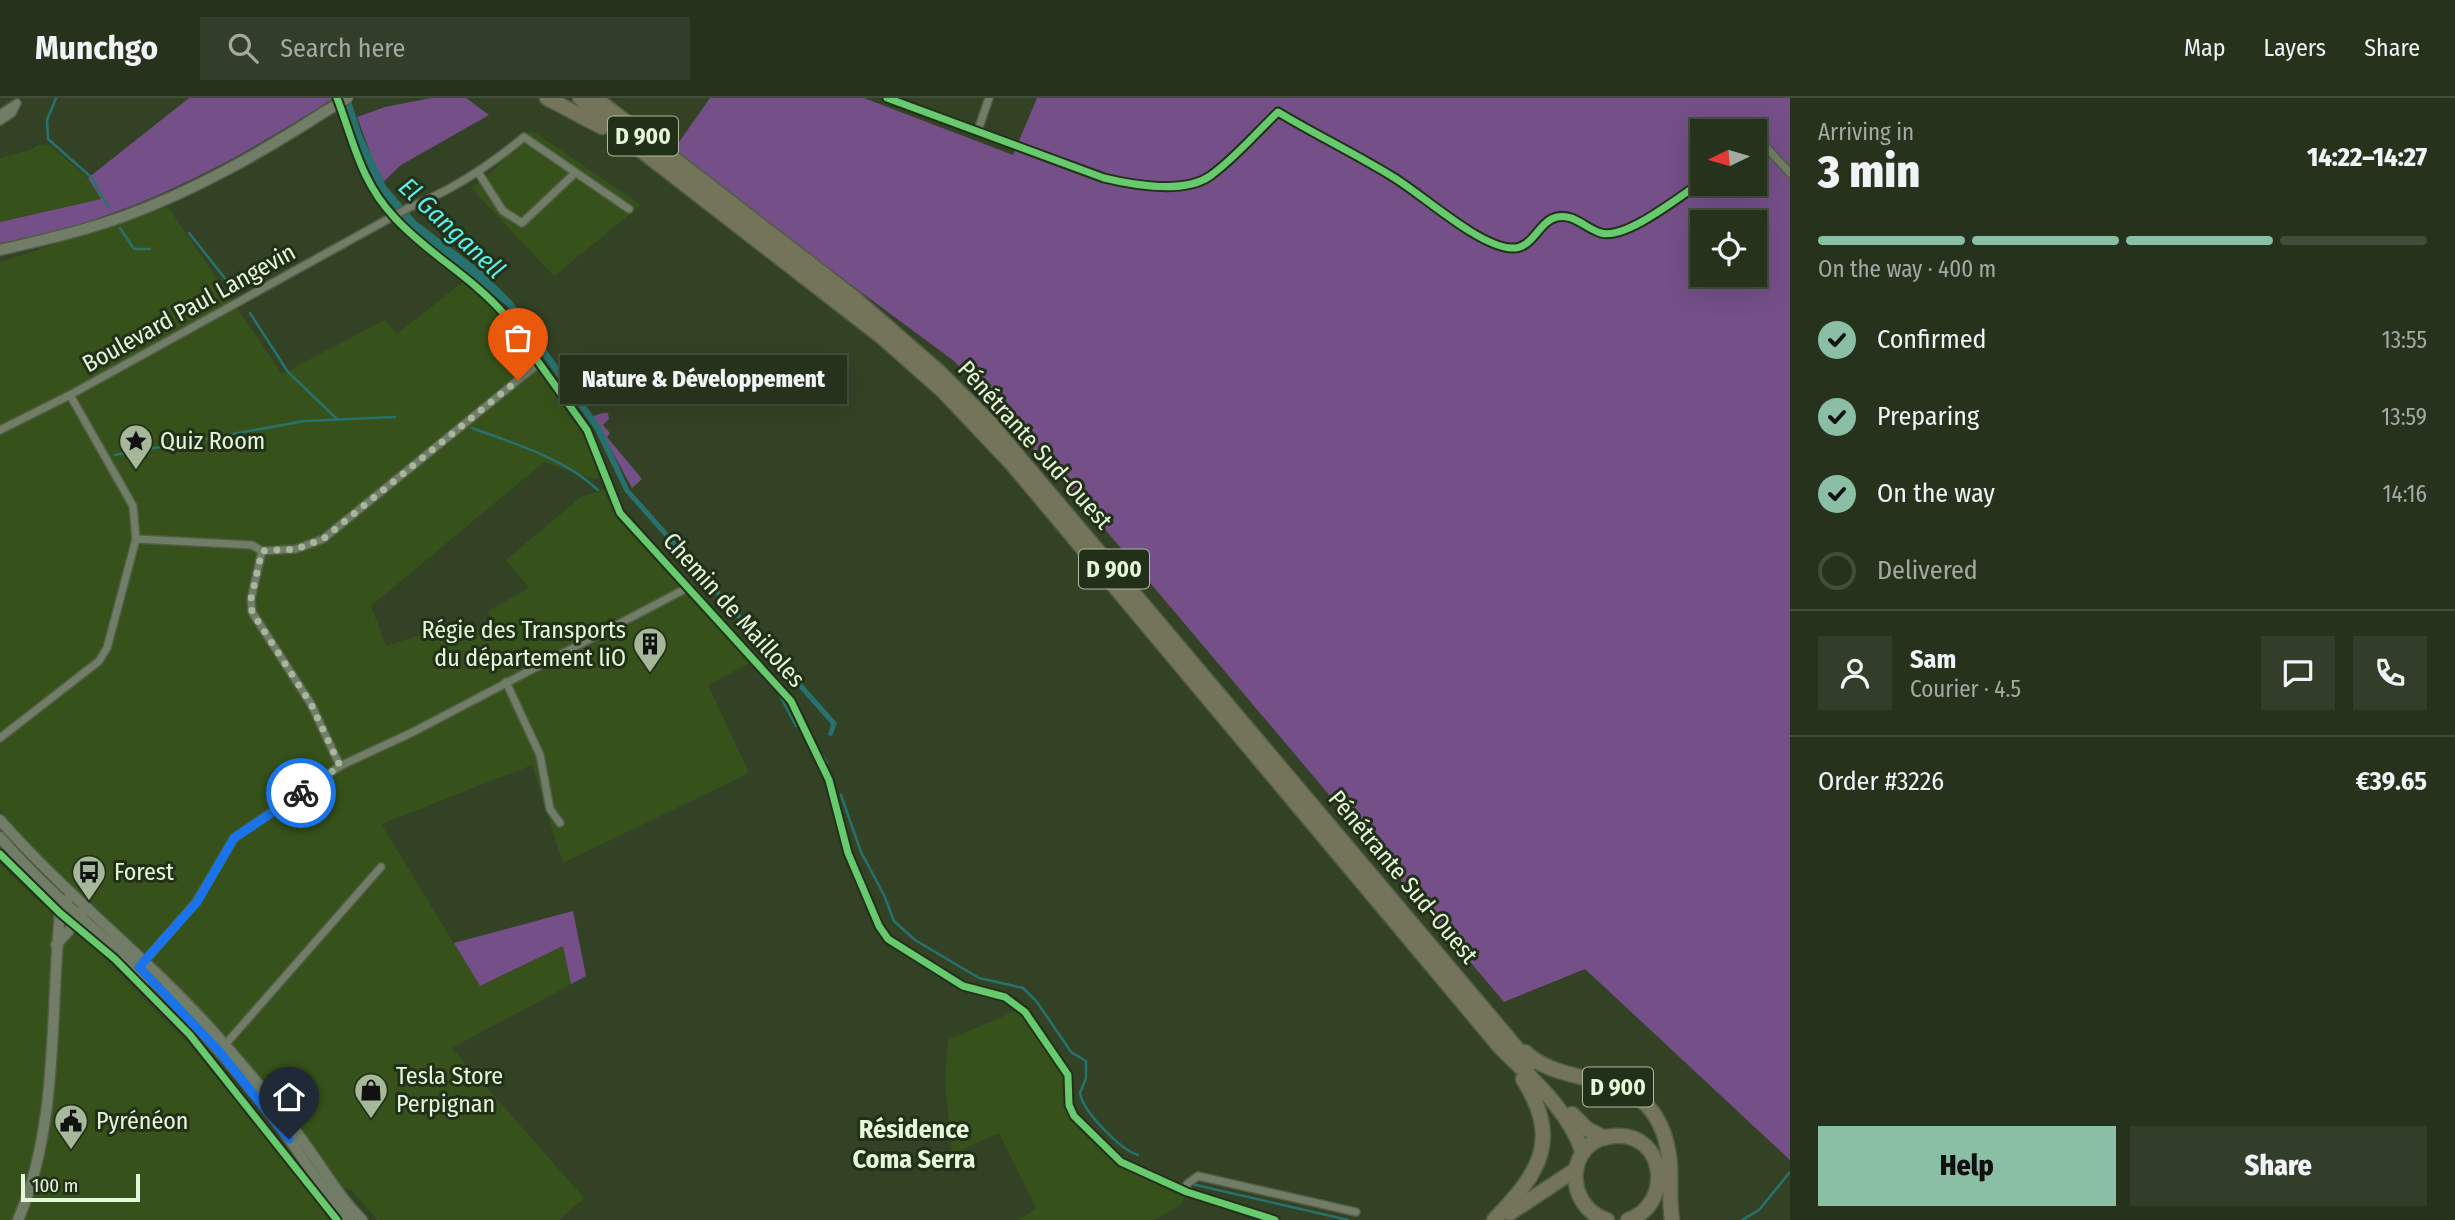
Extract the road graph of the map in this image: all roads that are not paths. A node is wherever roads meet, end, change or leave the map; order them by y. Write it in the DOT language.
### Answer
graph roads {
  1 [pos="337,98"];
  2 [pos="348,98"];
  3 [pos="547,98"];
  4 [pos="580,98"];
  5 [pos="596,98"];
  6 [pos="611,98"];
  7 [pos="887,98"];
  8 [pos="989,98"];
  9 [pos="19,100"];
  10 [pos="0,114"];
  11 [pos="0,121"];
  12 [pos="978,131"];
  13 [pos="638,148"];
  14 [pos="1768,149"];
  15 [pos="663,152"];
  16 [pos="478,172"];
  17 [pos="575,173"];
  18 [pos="1790,173"];
  19 [pos="1690,189"];
  20 [pos="629,209"];
  21 [pos="396,217"];
  22 [pos="0,250"];
  23 [pos="539,363"];
  24 [pos="70,395"];
  25 [pos="0,430"];
  26 [pos="136,539"];
  27 [pos="262,551"];
  28 [pos="690,587"];
  29 [pos="506,682"];
  30 [pos="0,738"];
  31 [pos="340,766"];
  32 [pos="0,820"];
  33 [pos="559,823"];
  34 [pos="0,837"];
  35 [pos="380,867"];
  36 [pos="68,899"];
  37 [pos="82,916"];
  38 [pos="57,945"];
  39 [pos="142,963"];
  40 [pos="1487,1014"];
  41 [pos="1500,1047"];
  42 [pos="222,1048"];
  43 [pos="1605,1138"];
  44 [pos="1583,1153"];
  45 [pos="1575,1170"];
  46 [pos="1187,1192"];
  47 [pos="1654,1200"];
  48 [pos="1356,1212"];
  49 [pos="18,1220"];
  50 [pos="349,1220"];
  51 [pos="362,1220"];
  52 [pos="1275,1220"];
  53 [pos="1494,1220"];
  54 [pos="1500,1220"];
  55 [pos="1604,1220"];
  56 [pos="1628,1220"];
  57 [pos="1657,1220"];
  58 [pos="1672,1220"];
  1 -- 21 [label="street, Chemin de Mailloles"];
  2 -- 22 [label="main road, bridge"];
  3 -- 13 [label="highway"];
  4 -- 13 [label="highway, D 900"];
  5 -- 15 [label="highway, Pénétrante Sud-Ouest / D 900"];
  6 -- 15 [label="highway"];
  7 -- 12 [label="street"];
  8 -- 12 [label="street"];
  9 -- 10 [label="street"];
  9 -- 11 [label="street"];
  12 -- 19 [label="street"];
  13 -- 41 [label="highway, D 900"];
  14 -- 18 [label="street"];
  15 -- 40 [label="highway, Pénétrante Sud-Ouest / D 900"];
  16 -- 17 [label="street, Boulevard Paul Langevin"];
  16 -- 17 [label="street"];
  16 -- 21 [label="street, Boulevard Paul Langevin"];
  17 -- 20 [label="street"];
  21 -- 23 [label="street, Chemin de Mailloles"];
  21 -- 24 [label="street, Boulevard Paul Langevin"];
  23 -- 27 [label="street"];
  23 -- 28 [label="street, Chemin de Mailloles"];
  24 -- 25 [label="street, Boulevard Paul Langevin"];
  24 -- 26 [label="street"];
  26 -- 27 [label="street"];
  26 -- 30 [label="street"];
  27 -- 31 [label="street"];
  28 -- 29 [label="street"];
  28 -- 46 [label="street, Chemin de Mailloles"];
  29 -- 31 [label="street"];
  29 -- 33 [label="street"];
  31 -- 39 [label="street"];
  32 -- 36 [label="main road"];
  34 -- 36 [label="main road"];
  35 -- 42 [label="street"];
  36 -- 37 [label="main road"];
  36 -- 38 [label="main road"];
  36 -- 39 [label="main road"];
  37 -- 38 [label="main road"];
  37 -- 39 [label="main road"];
  38 -- 49 [label="main road"];
  39 -- 42 [label="main road"];
  40 -- 43 [label="highway, Pénétrante Sud-Ouest / D 900"];
  40 -- 58 [label="highway, Pénétrante Sud-Ouest / D 900"];
  41 -- 44 [label="highway"];
  41 -- 53 [label="highway"];
  42 -- 50 [label="main road"];
  42 -- 51 [label="main road"];
  43 -- 44 [label="highway"];
  43 -- 47 [label="highway"];
  44 -- 45 [label="highway"];
  45 -- 54 [label="highway"];
  45 -- 55 [label="highway"];
  46 -- 48 [label="street"];
  46 -- 52 [label="street, Chemin de Mailloles"];
  47 -- 56 [label="highway"];
  47 -- 57 [label="highway"];
}
